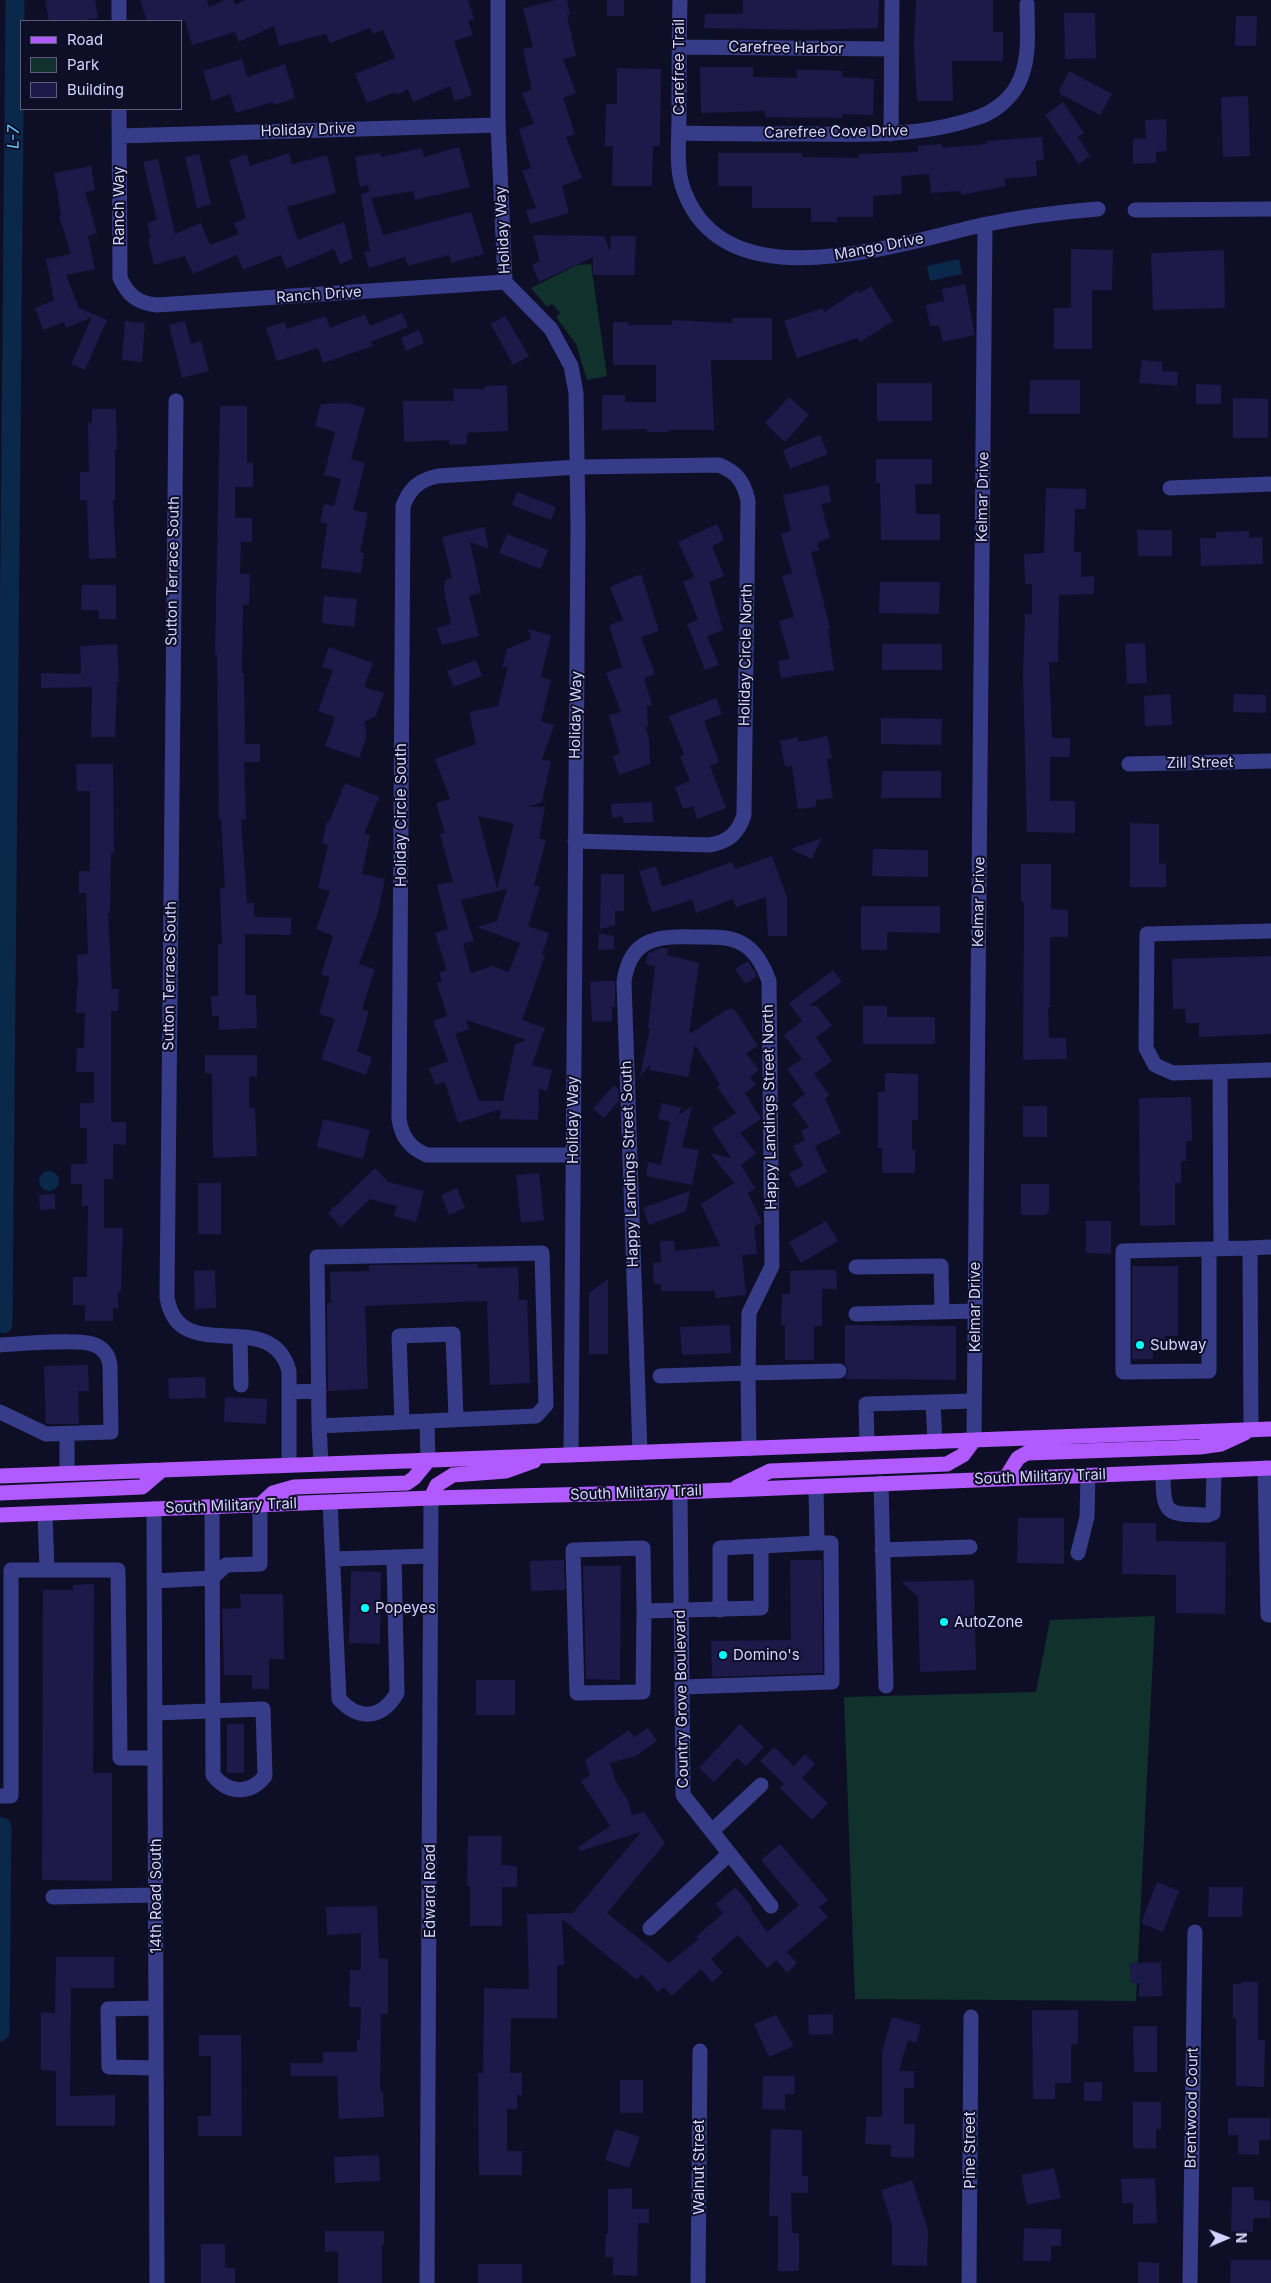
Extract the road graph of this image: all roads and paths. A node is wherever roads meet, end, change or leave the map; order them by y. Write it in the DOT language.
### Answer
graph roads {
  1 [pos="119,0"];
  2 [pos="498,0"];
  3 [pos="680,0"];
  4 [pos="892,0"];
  5 [pos="1027,4"];
  6 [pos="119,20"];
  7 [pos="679,48"];
  8 [pos="892,49"];
  9 [pos="119,110"];
  10 [pos="498,125"];
  11 [pos="679,133"];
  12 [pos="891,134"];
  13 [pos="119,136"];
  14 [pos="1098,209"];
  15 [pos="1271,209"];
  16 [pos="1135,210"];
  17 [pos="984,225"];
  18 [pos="506,282"];
  19 [pos="133,298"];
  20 [pos="176,401"];
  21 [pos="578,467"];
  22 [pos="1271,484"];
  23 [pos="1170,488"];
  24 [pos="1271,761"];
  25 [pos="1129,764"];
  26 [pos="575,841"];
  27 [pos="1271,931"];
  28 [pos="705,937"];
  29 [pos="1271,1070"];
  30 [pos="1220,1072"];
  31 [pos="573,1156"];
  32 [pos="1271,1247"];
  33 [pos="1215,1248"];
  34 [pos="1250,1248"];
  35 [pos="856,1267"];
  36 [pos="975,1311"];
  37 [pos="942,1312"];
  38 [pos="856,1314"];
  39 [pos="240,1337"];
  40 [pos="0,1345"];
  41 [pos="838,1371"];
  42 [pos="748,1373"];
  43 [pos="660,1376"];
  44 [pos="241,1385"];
  45 [pos="319,1391"];
  46 [pos="289,1392"];
  47 [pos="974,1401"];
  48 [pos="933,1402"];
  49 [pos="0,1412"];
  50 [pos="456,1419"];
  51 [pos="428,1421"];
  52 [pos="402,1422"];
  53 [pos="319,1426"];
  54 [pos="1271,1429"];
  55 [pos="1251,1430"];
  56 [pos="67,1434"];
  57 [pos="974,1440"];
  58 [pos="935,1442"];
  59 [pos="867,1444"];
  60 [pos="749,1449"];
  61 [pos="640,1453"];
  62 [pos="552,1455"];
  63 [pos="571,1455"];
  64 [pos="428,1461"];
  65 [pos="321,1464"];
  66 [pos="289,1465"];
  67 [pos="1268,1468"];
  68 [pos="162,1470"];
  69 [pos="1214,1470"];
  70 [pos="1163,1472"];
  71 [pos="67,1473"];
  72 [pos="1088,1475"];
  73 [pos="0,1476"];
  74 [pos="1005,1478"];
  75 [pos="881,1483"];
  76 [pos="816,1486"];
  77 [pos="731,1490"];
  78 [pos="0,1492"];
  79 [pos="680,1492"];
  80 [pos="431,1498"];
  81 [pos="330,1502"];
  82 [pos="260,1505"];
  83 [pos="212,1507"];
  84 [pos="154,1509"];
  85 [pos="45,1513"];
  86 [pos="0,1515"];
  87 [pos="817,1543"];
  88 [pos="761,1546"];
  89 [pos="970,1547"];
  90 [pos="882,1550"];
  91 [pos="1078,1553"];
  92 [pos="430,1556"];
  93 [pos="394,1557"];
  94 [pos="333,1560"];
  95 [pos="47,1570"];
  96 [pos="212,1578"];
  97 [pos="154,1581"];
  98 [pos="720,1610"];
  99 [pos="644,1611"];
  100 [pos="681,1611"];
  101 [pos="1271,1615"];
  102 [pos="5,1630"];
  103 [pos="886,1686"];
  104 [pos="682,1687"];
  105 [pos="213,1712"];
  106 [pos="155,1713"];
  107 [pos="155,1758"];
  108 [pos="761,1784"];
  109 [pos="0,1796"];
  110 [pos="712,1831"];
  111 [pos="730,1854"];
  112 [pos="156,1895"];
  113 [pos="53,1897"];
  114 [pos="771,1906"];
  115 [pos="650,1928"];
  116 [pos="1195,1932"];
  117 [pos="156,2008"];
  118 [pos="972,2016"];
  119 [pos="700,2051"];
  120 [pos="156,2068"];
  121 [pos="157,2283"];
  122 [pos="427,2283"];
  123 [pos="698,2283"];
  124 [pos="969,2283"];
  125 [pos="1190,2283"];
  1 -- 6 [label="street"];
  2 -- 10 [label="street, Holiday Way"];
  3 -- 7 [label="street, Carefree Trail"];
  4 -- 8 [label="street"];
  5 -- 12 [label="street, Carefree Cove Drive"];
  7 -- 8 [label="street, Carefree Harbor"];
  7 -- 11 [label="street, Carefree Trail"];
  8 -- 12 [label="street"];
  9 -- 13 [label="street, Ranch Way"];
  10 -- 13 [label="street, Holiday Drive"];
  10 -- 18 [label="street, Holiday Way"];
  11 -- 12 [label="street, Carefree Cove Drive"];
  11 -- 17 [label="street, Mango Drive"];
  13 -- 19 [label="street, Ranch Way"];
  14 -- 17 [label="street, Mango Drive"];
  15 -- 16 [label="street"];
  17 -- 36 [label="street, Kelmar Drive"];
  18 -- 19 [label="street, Ranch Drive"];
  18 -- 21 [label="street, Holiday Way"];
  20 -- 39 [label="street, Sutton Terrace South"];
  21 -- 26 [label="street, Holiday Way"];
  21 -- 26 [label="street, Holiday Circle North"];
  21 -- 31 [label="street, Holiday Circle South"];
  22 -- 23 [label="street"];
  24 -- 25 [label="street, Zill Street"];
  26 -- 31 [label="street, Holiday Way"];
  27 -- 30 [label="street"];
  28 -- 42 [label="street, Happy Landings Street North"];
  28 -- 61 [label="street, Happy Landings Street South"];
  29 -- 30 [label="street"];
  30 -- 33 [label="street"];
  31 -- 63 [label="street, Holiday Way"];
  32 -- 34 [label="street"];
  33 -- 33 [label="street"];
  33 -- 34 [label="street"];
  34 -- 55 [label="street"];
  35 -- 37 [label="street"];
  36 -- 37 [label="street"];
  36 -- 47 [label="street, Kelmar Drive"];
  37 -- 38 [label="street"];
  39 -- 44 [label="street"];
  39 -- 46 [label="street, Sutton Terrace South"];
  40 -- 56 [label="street"];
  41 -- 42 [label="street"];
  42 -- 43 [label="street"];
  42 -- 60 [label="street"];
  45 -- 46 [label="street"];
  45 -- 50 [label="street"];
  45 -- 53 [label="street"];
  46 -- 66 [label="street, Sutton Terrace South"];
  47 -- 48 [label="street"];
  47 -- 57 [label="street, Kelmar Drive"];
  48 -- 58 [label="street"];
  48 -- 59 [label="street"];
  49 -- 56 [label="street"];
  50 -- 51 [label="street"];
  50 -- 52 [label="street"];
  51 -- 52 [label="street"];
  51 -- 64 [label="street"];
  52 -- 53 [label="street"];
  53 -- 65 [label="street"];
  54 -- 55 [label="main road"];
  55 -- 57 [label="main road"];
  55 -- 74 [label="main road"];
  56 -- 71 [label="street"];
  57 -- 58 [label="main road"];
  57 -- 77 [label="main road"];
  58 -- 59 [label="main road"];
  59 -- 60 [label="main road"];
  60 -- 61 [label="main road"];
  61 -- 63 [label="main road"];
  62 -- 63 [label="main road"];
  62 -- 64 [label="main road"];
  62 -- 80 [label="main road"];
  64 -- 65 [label="main road"];
  64 -- 82 [label="main road"];
  65 -- 66 [label="main road"];
  66 -- 68 [label="main road"];
  67 -- 69 [label="main road, South Military Trail"];
  67 -- 101 [label="street"];
  68 -- 71 [label="main road"];
  68 -- 78 [label="main road"];
  69 -- 70 [label="main road, South Military Trail"];
  69 -- 70 [label="street"];
  70 -- 72 [label="main road, South Military Trail"];
  71 -- 73 [label="main road"];
  72 -- 74 [label="main road, South Military Trail"];
  72 -- 91 [label="street"];
  74 -- 75 [label="main road, South Military Trail"];
  75 -- 76 [label="main road, South Military Trail"];
  75 -- 90 [label="street"];
  76 -- 77 [label="main road, South Military Trail"];
  76 -- 87 [label="street"];
  77 -- 79 [label="main road, South Military Trail"];
  79 -- 80 [label="main road, South Military Trail"];
  79 -- 100 [label="street, Country Grove Boulevard"];
  80 -- 81 [label="main road, South Military Trail"];
  80 -- 92 [label="street, Edward Road"];
  81 -- 82 [label="main road, South Military Trail"];
  81 -- 94 [label="street"];
  82 -- 83 [label="main road, South Military Trail"];
  82 -- 96 [label="street"];
  83 -- 84 [label="main road, South Military Trail"];
  83 -- 96 [label="street"];
  84 -- 85 [label="main road, South Military Trail"];
  84 -- 97 [label="street, 14th Road South"];
  85 -- 86 [label="main road, South Military Trail"];
  85 -- 95 [label="street"];
  87 -- 88 [label="street"];
  87 -- 104 [label="street"];
  88 -- 98 [label="street"];
  88 -- 98 [label="street"];
  89 -- 90 [label="street"];
  90 -- 103 [label="street"];
  92 -- 93 [label="street"];
  92 -- 122 [label="street, Edward Road"];
  93 -- 94 [label="street"];
  93 -- 94 [label="street"];
  95 -- 102 [label="street"];
  95 -- 107 [label="street"];
  96 -- 97 [label="street"];
  96 -- 105 [label="street"];
  97 -- 106 [label="street, 14th Road South"];
  98 -- 100 [label="street"];
  99 -- 99 [label="street"];
  99 -- 100 [label="street"];
  100 -- 104 [label="street, Country Grove Boulevard"];
  102 -- 109 [label="street"];
  104 -- 110 [label="street, Country Grove Boulevard"];
  105 -- 105 [label="street"];
  105 -- 106 [label="street"];
  106 -- 107 [label="street, 14th Road South"];
  107 -- 112 [label="street, 14th Road South"];
  108 -- 110 [label="street"];
  110 -- 111 [label="street, Country Grove Boulevard"];
  111 -- 114 [label="street, Country Grove Boulevard"];
  111 -- 115 [label="street"];
  112 -- 113 [label="street"];
  112 -- 117 [label="street, 14th Road South"];
  116 -- 125 [label="street, Brentwood Court"];
  117 -- 120 [label="street, 14th Road South"];
  117 -- 120 [label="street"];
  118 -- 124 [label="street, Pine Street"];
  119 -- 123 [label="street, Walnut Street"];
  120 -- 121 [label="street, 14th Road South"];
}
